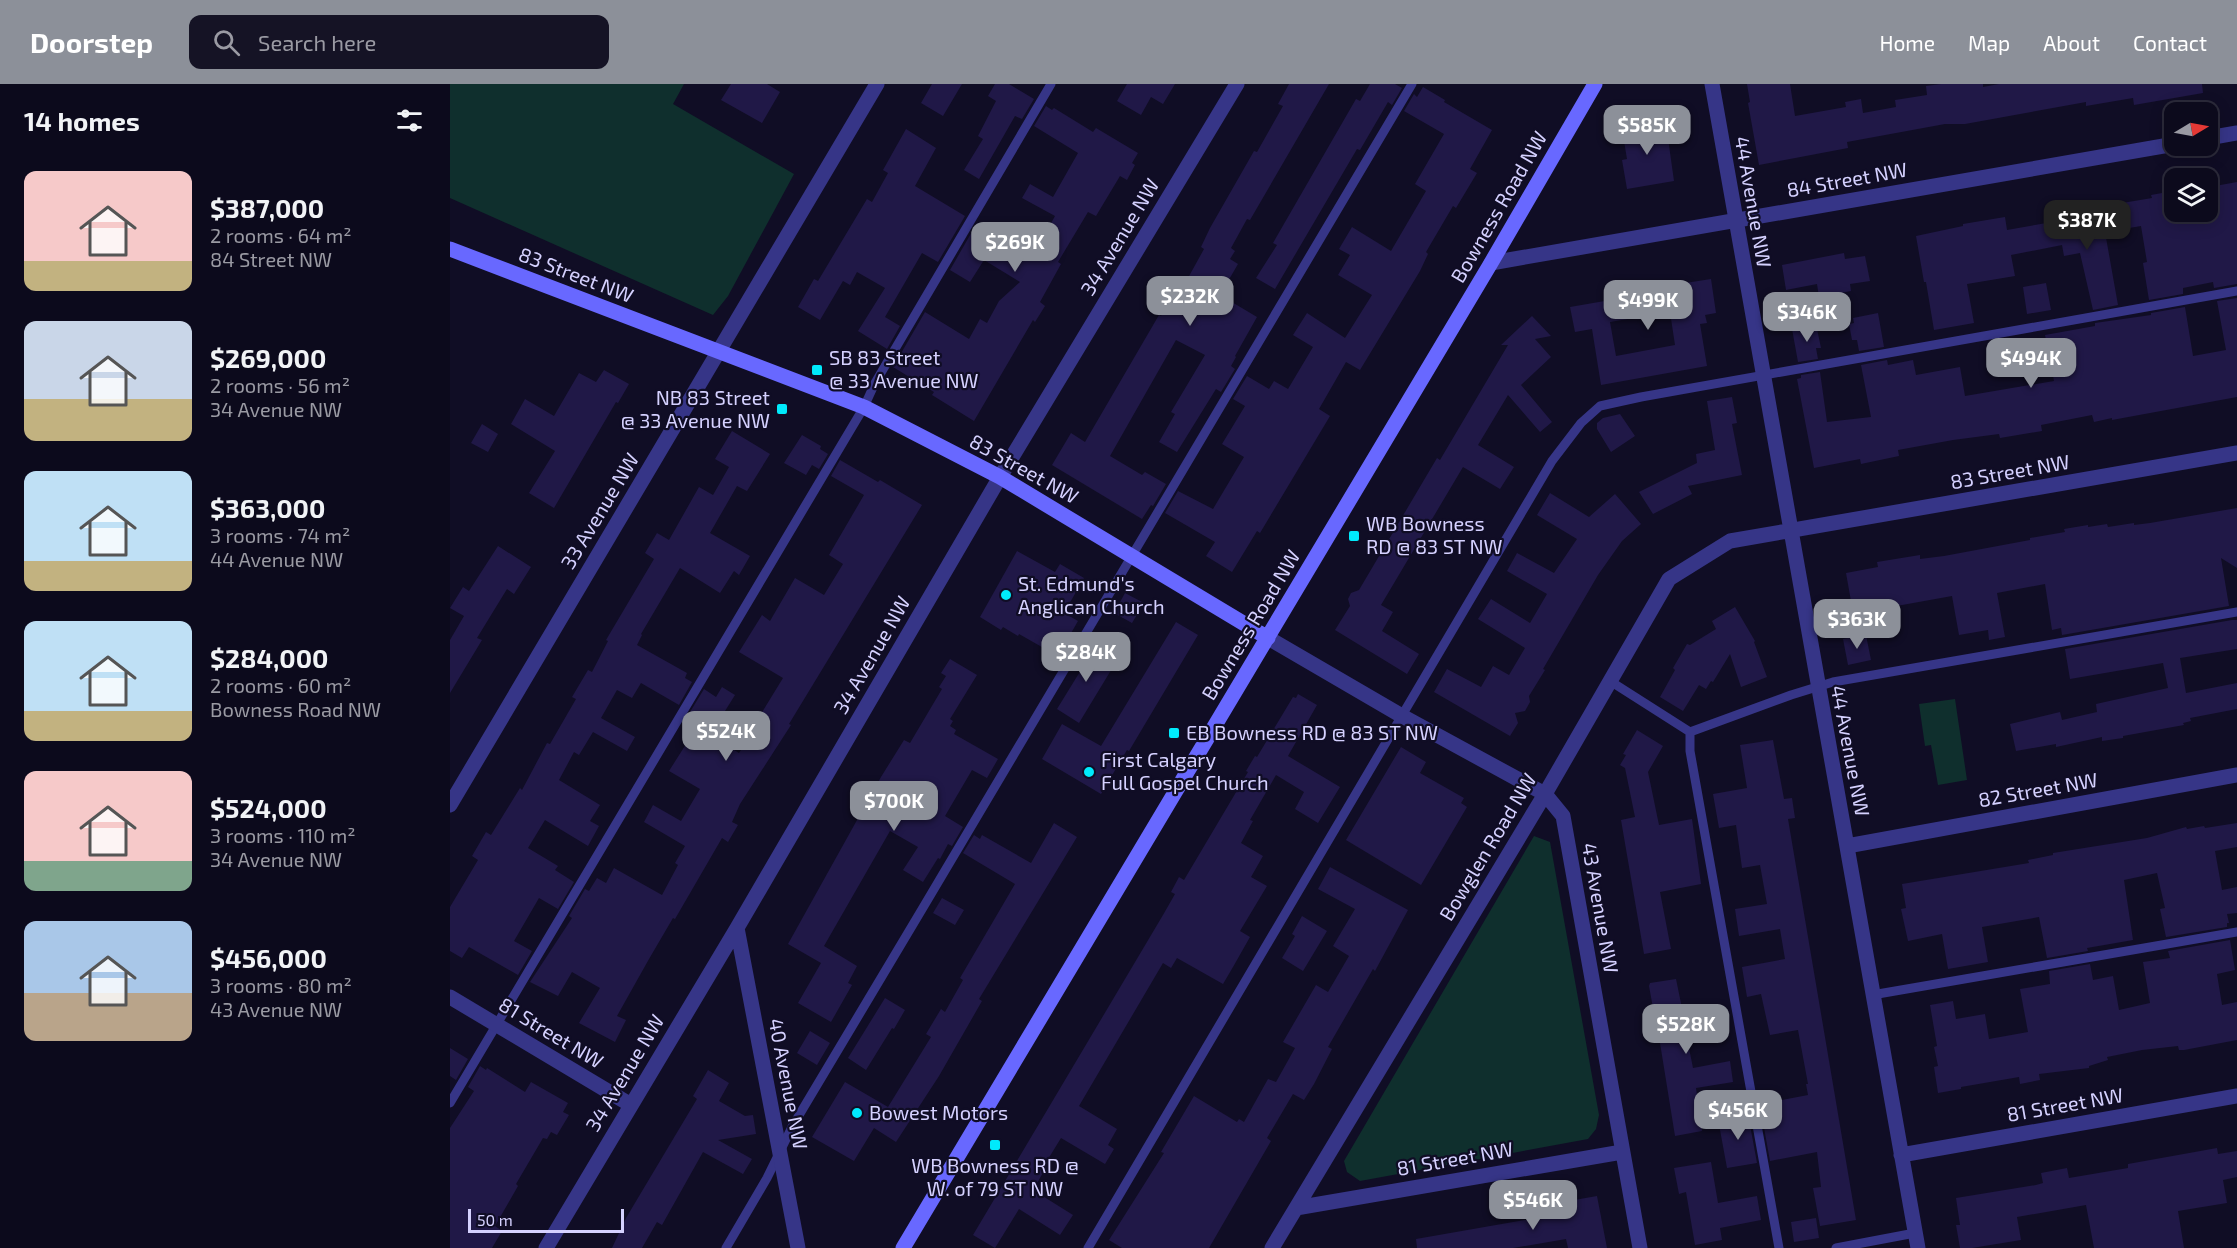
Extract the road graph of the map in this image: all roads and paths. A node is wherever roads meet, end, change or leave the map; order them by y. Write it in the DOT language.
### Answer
graph roads {
  1 [pos="877,84"];
  2 [pos="1051,84"];
  3 [pos="1237,84"];
  4 [pos="1412,84"];
  5 [pos="1595,84"];
  6 [pos="1712,84"];
  7 [pos="2237,133"];
  8 [pos="2218,136"];
  9 [pos="2164,146"];
  10 [pos="1735,221"];
  11 [pos="450,249"];
  12 [pos="1491,263"];
  13 [pos="2237,291"];
  14 [pos="718,352"];
  15 [pos="1762,376"];
  16 [pos="864,407"];
  17 [pos="2237,453"];
  18 [pos="1000,477"];
  19 [pos="1790,531"];
  20 [pos="1131,555"];
  21 [pos="2237,612"];
  22 [pos="1268,638"];
  23 [pos="1610,681"];
  24 [pos="1817,687"];
  25 [pos="1402,716"];
  26 [pos="1690,732"];
  27 [pos="2237,775"];
  28 [pos="1545,794"];
  29 [pos="450,805"];
  30 [pos="1847,846"];
  31 [pos="737,928"];
  32 [pos="2237,932"];
  33 [pos="1872,995"];
  34 [pos="450,997"];
  35 [pos="496,1025"];
  36 [pos="2237,1096"];
  37 [pos="450,1103"];
  38 [pos="630,1105"];
  39 [pos="780,1152"];
  40 [pos="1622,1152"];
  41 [pos="1901,1155"];
  42 [pos="1296,1208"];
  43 [pos="1916,1241"];
  44 [pos="546,1248"];
  45 [pos="726,1248"];
  46 [pos="798,1248"];
  47 [pos="903,1248"];
  48 [pos="1088,1248"];
  49 [pos="1272,1248"];
  50 [pos="1640,1248"];
  51 [pos="1779,1248"];
  52 [pos="1836,1248"];
  1 -- 14 [label="street, 33 Avenue NW"];
  2 -- 16 [label="lane"];
  3 -- 18 [label="street, 34 Avenue NW"];
  4 -- 20 [label="lane"];
  5 -- 12 [label="street, Bowness Road NW"];
  6 -- 10 [label="street, 44 Avenue NW"];
  7 -- 8 [label="street"];
  9 -- 10 [label="street, 84 Street NW"];
  10 -- 12 [label="street, 84 Street NW"];
  10 -- 15 [label="street, 44 Avenue NW"];
  11 -- 14 [label="street, 83 Street NW"];
  12 -- 22 [label="street, Bowness Road NW"];
  13 -- 15 [label="lane"];
  14 -- 16 [label="street, 83 Street NW"];
  14 -- 29 [label="street, 33 Avenue NW"];
  15 -- 19 [label="street, 44 Avenue NW"];
  15 -- 25 [label="lane"];
  16 -- 18 [label="street, 83 Street NW"];
  16 -- 35 [label="lane"];
  17 -- 19 [label="street, 83 Street NW"];
  18 -- 20 [label="street, 83 Street NW"];
  18 -- 31 [label="street, 34 Avenue NW"];
  19 -- 23 [label="street, Bowglen Road NW"];
  19 -- 24 [label="street, 44 Avenue NW"];
  20 -- 22 [label="street, 83 Street NW"];
  20 -- 39 [label="lane"];
  21 -- 24 [label="lane"];
  22 -- 25 [label="street, 83 Street NW"];
  22 -- 47 [label="street, Bowness Road NW"];
  23 -- 26 [label="lane"];
  23 -- 28 [label="street, Bowglen Road NW"];
  24 -- 26 [label="lane"];
  24 -- 30 [label="street, 44 Avenue NW"];
  25 -- 28 [label="street, 83 Street NW"];
  25 -- 48 [label="lane"];
  26 -- 51 [label="lane"];
  27 -- 30 [label="street, 82 Street NW"];
  28 -- 40 [label="street, 43 Avenue NW"];
  28 -- 42 [label="street, Bowglen Road NW"];
  30 -- 33 [label="street, 44 Avenue NW"];
  31 -- 38 [label="street, 34 Avenue NW"];
  31 -- 39 [label="street, 40 Avenue NW"];
  32 -- 33 [label="lane"];
  33 -- 41 [label="street, 44 Avenue NW"];
  34 -- 35 [label="street, 81 Street NW"];
  35 -- 37 [label="lane"];
  35 -- 38 [label="street, 81 Street NW"];
  36 -- 41 [label="street, 81 Street NW"];
  38 -- 44 [label="street, 34 Avenue NW"];
  39 -- 45 [label="lane"];
  39 -- 46 [label="street, 40 Avenue NW"];
  40 -- 42 [label="street, 81 Street NW"];
  40 -- 50 [label="street, 43 Avenue NW"];
  41 -- 43 [label="street, 44 Avenue NW"];
  42 -- 49 [label="street, Bowglen Road NW"];
  43 -- 52 [label="lane"];
}
